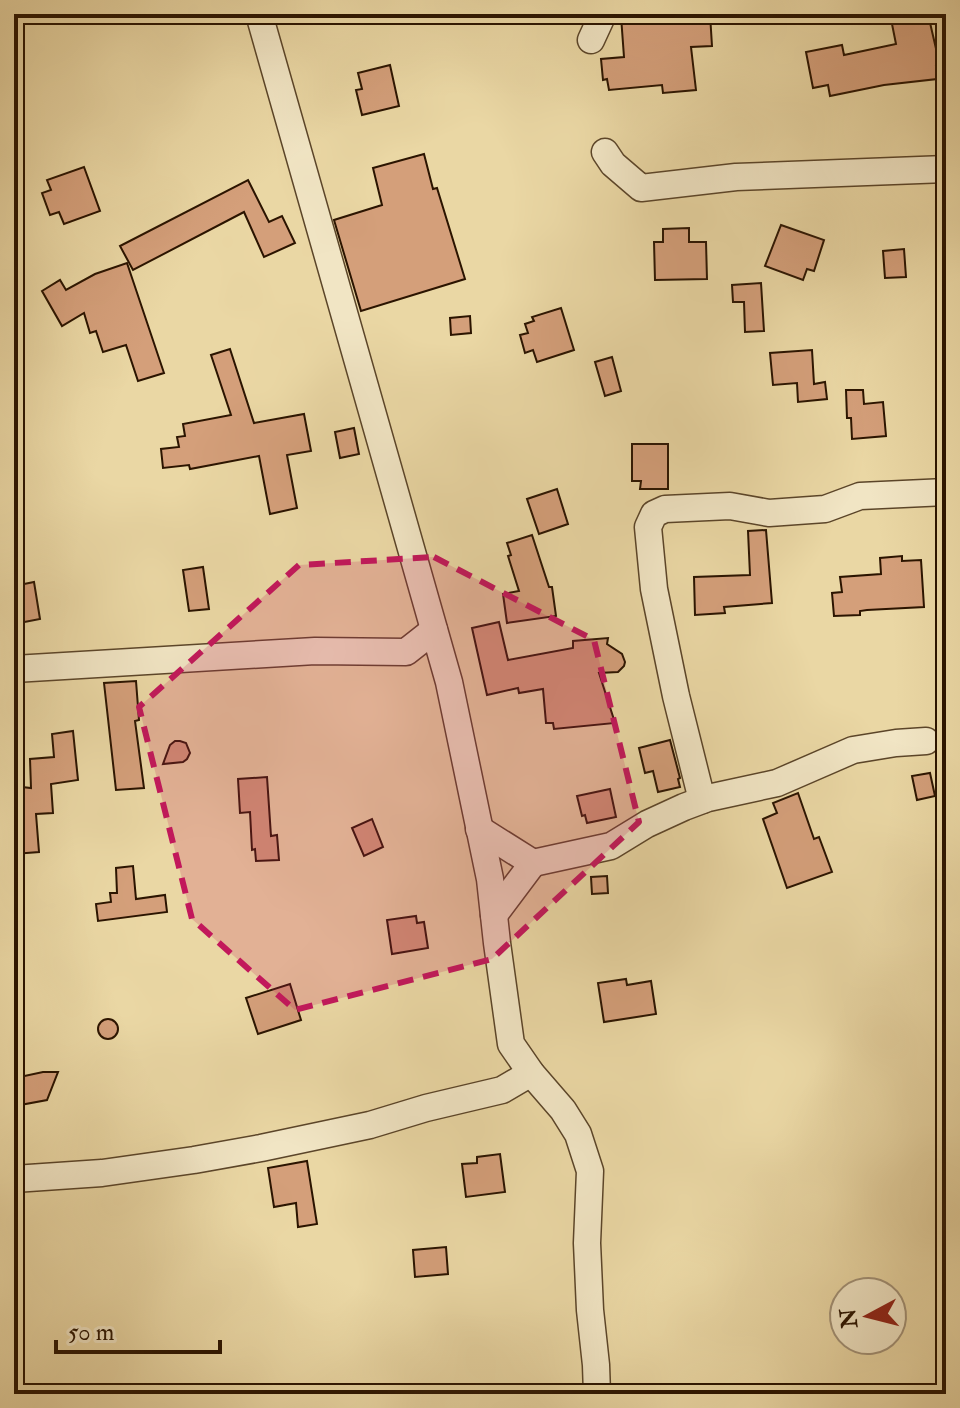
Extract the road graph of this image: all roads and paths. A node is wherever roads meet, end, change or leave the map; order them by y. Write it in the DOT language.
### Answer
graph roads {
  1 [pos="259,14"];
  2 [pos="603,14"];
  3 [pos="591,40"];
  4 [pos="605,152"];
  5 [pos="946,169"];
  6 [pos="946,492"];
  7 [pos="434,630"];
  8 [pos="14,669"];
  9 [pos="926,741"];
  10 [pos="702,800"];
  11 [pos="479,829"];
  12 [pos="533,863"];
  13 [pos="494,915"];
  14 [pos="531,1073"];
  15 [pos="14,1179"];
  16 [pos="597,1394"];
  1 -- 7 [label="street"];
  2 -- 3 [label="street"];
  4 -- 5 [label="street"];
  6 -- 10 [label="street"];
  7 -- 8 [label="street"];
  7 -- 11 [label="street"];
  9 -- 10 [label="street"];
  10 -- 12 [label="street"];
  11 -- 12 [label="street"];
  11 -- 13 [label="street"];
  12 -- 13 [label="street"];
  13 -- 14 [label="street"];
  14 -- 15 [label="street"];
  14 -- 16 [label="street"];
}
